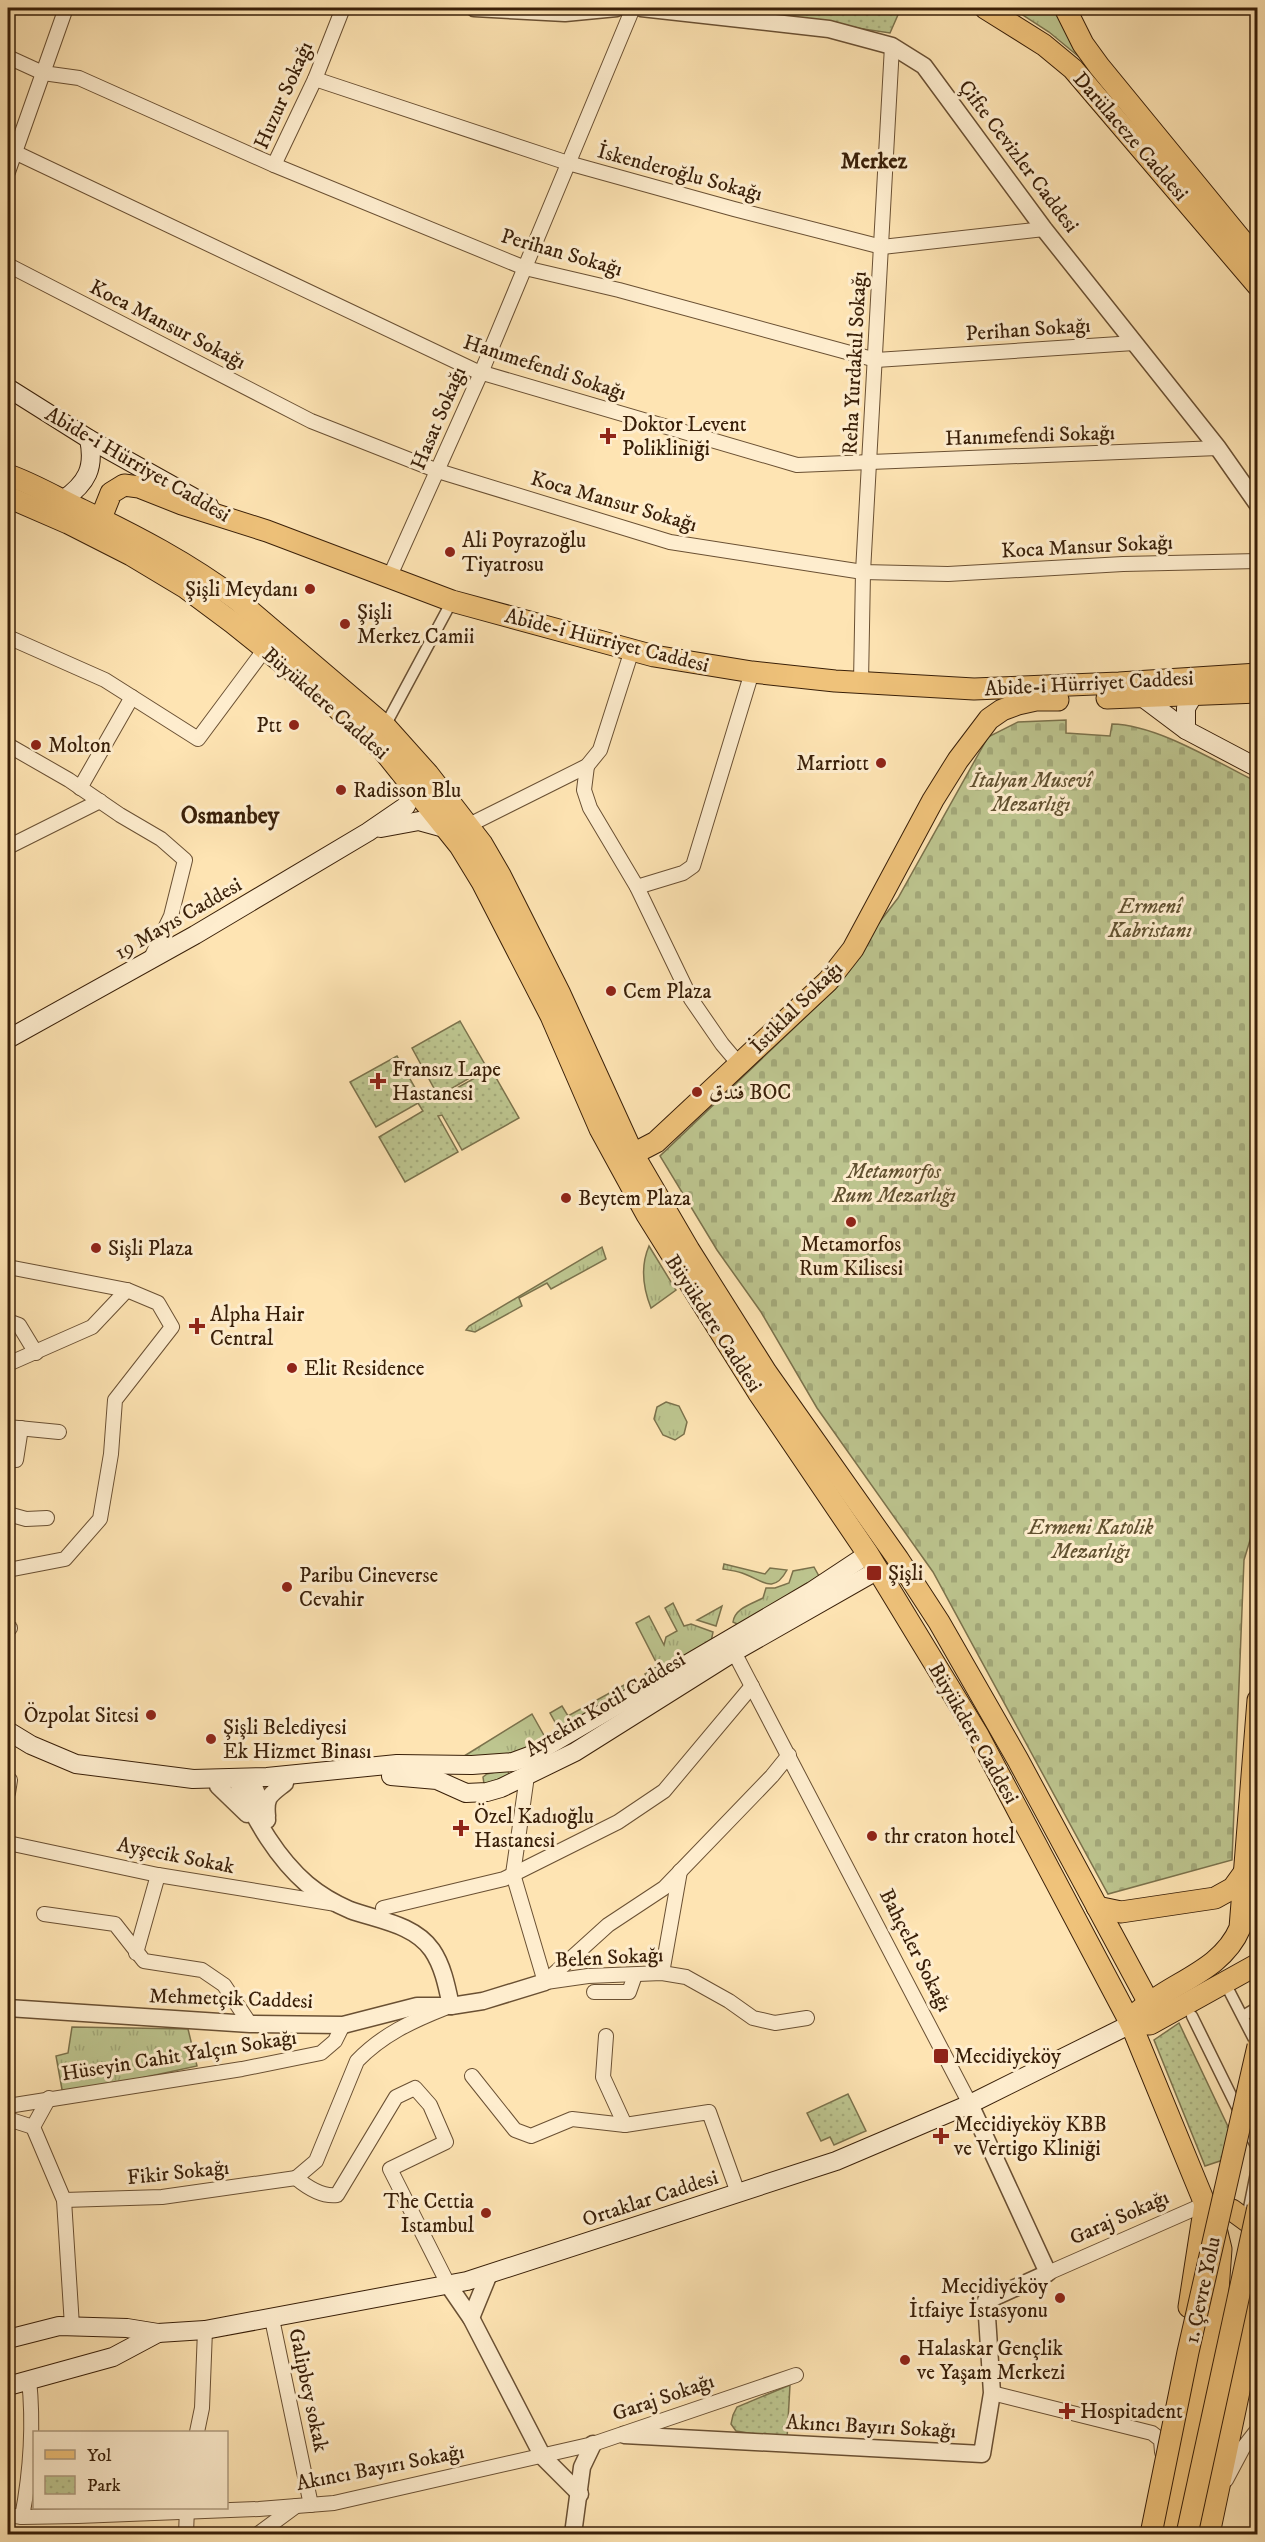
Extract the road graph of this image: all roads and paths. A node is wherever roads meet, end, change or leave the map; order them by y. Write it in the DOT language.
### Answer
graph roads {
  1 [pos="66,8"];
  2 [pos="343,8"];
  3 [pos="474,8"];
  4 [pos="617,8"];
  5 [pos="633,8"];
  6 [pos="640,8"];
  7 [pos="985,8"];
  8 [pos="1065,8"];
  9 [pos="566,10"];
  10 [pos="892,46"];
  11 [pos="8,57"];
  12 [pos="44,73"];
  13 [pos="315,79"];
  14 [pos="11,151"];
  15 [pos="568,163"];
  16 [pos="274,165"];
  17 [pos="8,172"];
  18 [pos="1044,229"];
  19 [pos="882,246"];
  20 [pos="1257,260"];
  21 [pos="8,265"];
  22 [pos="525,268"];
  23 [pos="1257,286"];
  24 [pos="1134,344"];
  25 [pos="876,360"];
  26 [pos="481,373"];
  27 [pos="8,388"];
  28 [pos="89,439"];
  29 [pos="1218,448"];
  30 [pos="870,462"];
  31 [pos="438,471"];
  32 [pos="8,475"];
  33 [pos="8,497"];
  34 [pos="63,500"];
  35 [pos="1257,505"];
  36 [pos="101,518"];
  37 [pos="228,518"];
  38 [pos="107,542"];
  39 [pos="1257,561"];
  40 [pos="863,572"];
  41 [pos="389,578"];
  42 [pos="453,601"];
  43 [pos="8,637"];
  44 [pos="265,649"];
  45 [pos="632,650"];
  46 [pos="752,672"];
  47 [pos="1257,674"];
  48 [pos="861,682"];
  49 [pos="1119,683"];
  50 [pos="974,689"];
  51 [pos="1257,692"];
  52 [pos="1193,696"];
  53 [pos="132,697"];
  54 [pos="1142,697"];
  55 [pos="385,726"];
  56 [pos="1186,730"];
  57 [pos="976,735"];
  58 [pos="8,745"];
  59 [pos="587,766"];
  60 [pos="1257,768"];
  61 [pos="80,788"];
  62 [pos="415,788"];
  63 [pos="100,801"];
  64 [pos="469,825"];
  65 [pos="448,829"];
  66 [pos="368,832"];
  67 [pos="8,847"];
  68 [pos="637,887"];
  69 [pos="150,960"];
  70 [pos="8,1039"];
  71 [pos="738,1064"];
  72 [pos="600,1129"];
  73 [pos="633,1154"];
  74 [pos="8,1267"];
  75 [pos="127,1290"];
  76 [pos="8,1321"];
  77 [pos="36,1353"];
  78 [pos="8,1364"];
  79 [pos="14,1427"];
  80 [pos="59,1432"];
  81 [pos="16,1460"];
  82 [pos="8,1514"];
  83 [pos="47,1518"];
  84 [pos="892,1550"];
  85 [pos="873,1562"];
  86 [pos="8,1570"];
  87 [pos="734,1652"];
  88 [pos="752,1686"];
  89 [pos="1257,1701"];
  90 [pos="8,1731"];
  91 [pos="789,1755"];
  92 [pos="472,1765"];
  93 [pos="437,1772"];
  94 [pos="799,1773"];
  95 [pos="527,1776"];
  96 [pos="772,1776"];
  97 [pos="193,1779"];
  98 [pos="244,1782"];
  99 [pos="285,1783"];
  100 [pos="218,1786"];
  101 [pos="487,1792"];
  102 [pos="263,1823"];
  103 [pos="8,1843"];
  104 [pos="1246,1870"];
  105 [pos="680,1871"];
  106 [pos="513,1874"];
  107 [pos="158,1875"];
  108 [pos="308,1884"];
  109 [pos="298,1899"];
  110 [pos="344,1902"];
  111 [pos="1097,1907"];
  112 [pos="382,1913"];
  113 [pos="44,1914"];
  114 [pos="136,1953"];
  115 [pos="1257,1964"];
  116 [pos="662,1973"];
  117 [pos="635,1975"];
  118 [pos="545,1982"];
  119 [pos="1224,1982"];
  120 [pos="594,1992"];
  121 [pos="1149,2002"];
  122 [pos="451,2006"];
  123 [pos="1257,2007"];
  124 [pos="8,2008"];
  125 [pos="1192,2016"];
  126 [pos="1243,2016"];
  127 [pos="807,2018"];
  128 [pos="250,2024"];
  129 [pos="1131,2024"];
  130 [pos="343,2025"];
  131 [pos="606,2036"];
  132 [pos="1257,2047"];
  133 [pos="472,2076"];
  134 [pos="49,2098"];
  135 [pos="970,2104"];
  136 [pos="8,2106"];
  137 [pos="8,2119"];
  138 [pos="625,2125"];
  139 [pos="33,2127"];
  140 [pos="1257,2150"];
  141 [pos="1257,2163"];
  142 [pos="296,2178"];
  143 [pos="738,2193"];
  144 [pos="64,2200"];
  145 [pos="1205,2204"];
  146 [pos="1254,2218"];
  147 [pos="1048,2273"];
  148 [pos="489,2274"];
  149 [pos="449,2286"];
  150 [pos="986,2301"];
  151 [pos="1257,2301"];
  152 [pos="471,2318"];
  153 [pos="272,2319"];
  154 [pos="72,2326"];
  155 [pos="111,2328"];
  156 [pos="205,2330"];
  157 [pos="158,2333"];
  158 [pos="8,2339"];
  159 [pos="113,2357"];
  160 [pos="796,2375"];
  161 [pos="29,2379"];
  162 [pos="8,2386"];
  163 [pos="992,2393"];
  164 [pos="1257,2429"];
  165 [pos="197,2431"];
  166 [pos="624,2435"];
  167 [pos="593,2444"];
  168 [pos="1162,2452"];
  169 [pos="543,2457"];
  170 [pos="580,2494"];
  171 [pos="1216,2498"];
  172 [pos="311,2505"];
  173 [pos="296,2506"];
  174 [pos="228,2508"];
  175 [pos="214,2509"];
  176 [pos="187,2510"];
  177 [pos="8,2516"];
  178 [pos="22,2517"];
  179 [pos="186,2535"];
  180 [pos="258,2535"];
  181 [pos="573,2535"];
  182 [pos="1142,2535"];
  183 [pos="1150,2535"];
  184 [pos="1171,2535"];
  185 [pos="1187,2535"];
  186 [pos="1209,2535"];
  1 -- 12 [label="street"];
  2 -- 13 [label="street, Huzur Sokağı"];
  3 -- 9 [label="street"];
  4 -- 9 [label="street"];
  5 -- 15 [label="street, Hasat Sokağı"];
  6 -- 10 [label="street, Çifte Cevizler Caddesi"];
  7 -- 23 [label="main road, Darülaceze Caddesi"];
  8 -- 20 [label="main road, Darülaceze Caddesi"];
  10 -- 18 [label="street, Çifte Cevizler Caddesi"];
  10 -- 19 [label="street, Reha Yurdakul Sokağı"];
  11 -- 12 [label="street, Perihan Sokağı"];
  12 -- 14 [label="street"];
  12 -- 16 [label="street, Perihan Sokağı"];
  13 -- 15 [label="street, İskenderoğlu Sokağı"];
  13 -- 16 [label="street, Huzur Sokağı"];
  14 -- 17 [label="street"];
  14 -- 26 [label="street, Hanımefendi Sokağı"];
  15 -- 19 [label="street, İskenderoğlu Sokağı"];
  15 -- 22 [label="street, Hasat Sokağı"];
  16 -- 22 [label="street, Perihan Sokağı"];
  18 -- 19 [label="street, İskenderoğlu Sokağı"];
  18 -- 24 [label="street, Çifte Cevizler Caddesi"];
  19 -- 25 [label="street, Reha Yurdakul Sokağı"];
  21 -- 31 [label="street, Koca Mansur Sokağı"];
  22 -- 25 [label="street, Perihan Sokağı"];
  22 -- 26 [label="street, Hasat Sokağı"];
  24 -- 25 [label="street, Perihan Sokağı"];
  24 -- 29 [label="street, Çifte Cevizler Caddesi"];
  25 -- 30 [label="street, Reha Yurdakul Sokağı"];
  26 -- 30 [label="street, Hanımefendi Sokağı"];
  26 -- 31 [label="street, Hasat Sokağı"];
  27 -- 28 [label="main road, Abide-i Hürriyet Caddesi"];
  28 -- 34 [label="main road"];
  28 -- 37 [label="main road, Abide-i Hürriyet Caddesi"];
  29 -- 30 [label="street, Hanımefendi Sokağı"];
  29 -- 35 [label="street, Çifte Cevizler Caddesi"];
  30 -- 40 [label="street, Reha Yurdakul Sokağı"];
  31 -- 40 [label="street, Koca Mansur Sokağı"];
  31 -- 41 [label="street, Hasat Sokağı"];
  32 -- 34 [label="main road, Büyükdere Caddesi"];
  33 -- 34 [label="main road"];
  33 -- 38 [label="main road, Büyükdere Caddesi"];
  34 -- 36 [label="main road, Büyükdere Caddesi"];
  36 -- 37 [label="main road"];
  36 -- 38 [label="main road"];
  36 -- 55 [label="main road, Büyükdere Caddesi"];
  37 -- 41 [label="main road, Abide-i Hürriyet Caddesi"];
  38 -- 44 [label="main road, Büyükdere Caddesi"];
  39 -- 40 [label="street, Koca Mansur Sokağı"];
  40 -- 48 [label="street, Reha Yurdakul Sokağı"];
  41 -- 42 [label="main road, Abide-i Hürriyet Caddesi"];
  42 -- 45 [label="main road, Abide-i Hürriyet Caddesi"];
  42 -- 55 [label="street"];
  43 -- 53 [label="street"];
  44 -- 53 [label="street"];
  44 -- 62 [label="main road, Büyükdere Caddesi"];
  45 -- 46 [label="main road, Abide-i Hürriyet Caddesi"];
  45 -- 59 [label="street"];
  46 -- 48 [label="main road, Abide-i Hürriyet Caddesi"];
  46 -- 68 [label="street"];
  47 -- 49 [label="main road, Abide-i Hürriyet Caddesi"];
  48 -- 50 [label="main road, Abide-i Hürriyet Caddesi"];
  49 -- 50 [label="main road, Abide-i Hürriyet Caddesi"];
  49 -- 54 [label="main road"];
  50 -- 57 [label="main road"];
  51 -- 52 [label="main road, Abide-i Hürriyet Caddesi"];
  52 -- 54 [label="main road, Abide-i Hürriyet Caddesi"];
  52 -- 56 [label="main road"];
  53 -- 61 [label="street"];
  54 -- 56 [label="main road"];
  54 -- 57 [label="main road, Abide-i Hürriyet Caddesi"];
  55 -- 64 [label="main road, Büyükdere Caddesi"];
  56 -- 60 [label="main road"];
  57 -- 71 [label="main road, İstiklal Sokağı"];
  58 -- 61 [label="street"];
  59 -- 64 [label="street"];
  59 -- 68 [label="street"];
  61 -- 63 [label="street"];
  62 -- 65 [label="main road, Büyükdere Caddesi"];
  62 -- 66 [label="main road, 19 Mayıs Caddesi"];
  63 -- 67 [label="street"];
  63 -- 69 [label="street"];
  64 -- 73 [label="main road, Büyükdere Caddesi"];
  65 -- 66 [label="main road, 19 Mayıs Caddesi"];
  65 -- 72 [label="main road, Büyükdere Caddesi"];
  66 -- 69 [label="main road, 19 Mayıs Caddesi"];
  68 -- 71 [label="street"];
  69 -- 70 [label="main road, 19 Mayıs Caddesi"];
  71 -- 73 [label="main road, İstiklal Sokağı"];
  72 -- 73 [label="main road"];
  72 -- 85 [label="main road, Büyükdere Caddesi"];
  73 -- 84 [label="main road, Büyükdere Caddesi"];
  74 -- 75 [label="street"];
  75 -- 77 [label="street"];
  75 -- 86 [label="street"];
  76 -- 77 [label="street"];
  77 -- 78 [label="street"];
  79 -- 80 [label="street"];
  79 -- 81 [label="street"];
  82 -- 83 [label="street"];
  84 -- 85 [label="main road"];
  84 -- 111 [label="main road, Büyükdere Caddesi"];
  85 -- 87 [label="main road, Aytekin Kotil Caddesi"];
  85 -- 92 [label="main road, Aytekin Kotil Caddesi"];
  85 -- 129 [label="main road, Büyükdere Caddesi"];
  87 -- 88 [label="street, Bahçeler Sokağı"];
  87 -- 95 [label="main road, Aytekin Kotil Caddesi"];
  88 -- 91 [label="street, Bahçeler Sokağı"];
  88 -- 106 [label="street"];
  89 -- 104 [label="main road"];
  90 -- 97 [label="main road, Aytekin Kotil Caddesi"];
  91 -- 94 [label="street, Bahçeler Sokağı"];
  91 -- 96 [label="street"];
  92 -- 93 [label="main road, Aytekin Kotil Caddesi"];
  92 -- 101 [label="main road"];
  93 -- 98 [label="main road, Aytekin Kotil Caddesi"];
  93 -- 99 [label="main road, Aytekin Kotil Caddesi"];
  93 -- 101 [label="main road, Aytekin Kotil Caddesi"];
  94 -- 96 [label="street"];
  94 -- 135 [label="street, Bahçeler Sokağı"];
  95 -- 101 [label="main road, Aytekin Kotil Caddesi"];
  95 -- 106 [label="street"];
  96 -- 105 [label="street"];
  97 -- 98 [label="main road, Aytekin Kotil Caddesi"];
  97 -- 100 [label="main road, Aytekin Kotil Caddesi"];
  98 -- 99 [label="main road, Aytekin Kotil Caddesi"];
  98 -- 100 [label="main road, Aytekin Kotil Caddesi"];
  98 -- 102 [label="street"];
  99 -- 102 [label="street"];
  100 -- 102 [label="street"];
  102 -- 108 [label="street"];
  102 -- 110 [label="street"];
  103 -- 107 [label="street, Ayşecik Sokak"];
  104 -- 111 [label="main road"];
  104 -- 121 [label="main road"];
  105 -- 116 [label="street"];
  105 -- 118 [label="street"];
  106 -- 112 [label="street"];
  106 -- 118 [label="street"];
  107 -- 109 [label="street, Ayşecik Sokak"];
  107 -- 114 [label="street"];
  108 -- 109 [label="street"];
  108 -- 110 [label="street"];
  109 -- 110 [label="street, Ayşecik Sokak"];
  110 -- 112 [label="street"];
  111 -- 121 [label="main road, Büyükdere Caddesi"];
  112 -- 122 [label="street"];
  113 -- 114 [label="street"];
  114 -- 128 [label="street"];
  115 -- 119 [label="main road"];
  116 -- 117 [label="street, Belen Sokağı"];
  116 -- 127 [label="street, Belen Sokağı"];
  117 -- 118 [label="street, Belen Sokağı"];
  117 -- 120 [label="street"];
  118 -- 122 [label="street, Mehmetçik Caddesi"];
  119 -- 126 [label="street"];
  119 -- 129 [label="main road"];
  121 -- 129 [label="main road"];
  122 -- 130 [label="street, Mehmetçik Caddesi"];
  122 -- 142 [label="street"];
  123 -- 126 [label="street"];
  124 -- 128 [label="street, Mehmetçik Caddesi"];
  125 -- 140 [label="street"];
  126 -- 132 [label="street"];
  128 -- 130 [label="street, Mehmetçik Caddesi"];
  129 -- 135 [label="main road, Ortaklar Caddesi"];
  129 -- 145 [label="main road, Büyükdere Caddesi"];
  130 -- 134 [label="street, Hüseyin Cahit Yalçın Sokağı"];
  131 -- 138 [label="street"];
  132 -- 183 [label="main road, 1. Çevre Yolu, bridge"];
  133 -- 138 [label="street"];
  134 -- 136 [label="street, Hüseyin Cahit Yalçın Sokağı"];
  134 -- 139 [label="street"];
  135 -- 143 [label="main road, Ortaklar Caddesi"];
  135 -- 147 [label="street, Bahçeler Sokağı"];
  137 -- 139 [label="street"];
  138 -- 143 [label="street"];
  139 -- 144 [label="street"];
  141 -- 146 [label="street"];
  142 -- 144 [label="street, Fikir Sokağı"];
  142 -- 149 [label="street"];
  143 -- 148 [label="main road, Ortaklar Caddesi"];
  144 -- 154 [label="street"];
  145 -- 146 [label="main road"];
  145 -- 147 [label="street, Garaj Sokağı"];
  145 -- 168 [label="main road"];
  145 -- 184 [label="main road, Büyükdere Caddesi"];
  146 -- 185 [label="main road, 1. Çevre Yolu, bridge"];
  147 -- 150 [label="street, Garaj Sokağı"];
  148 -- 149 [label="main road, Ortaklar Caddesi"];
  148 -- 152 [label="street"];
  149 -- 152 [label="street"];
  149 -- 153 [label="main road, Ortaklar Caddesi"];
  150 -- 163 [label="street, Akıncı Bayırı Sokağı"];
  151 -- 171 [label="main road"];
  152 -- 169 [label="street"];
  153 -- 156 [label="main road, Ortaklar Caddesi"];
  153 -- 172 [label="street, Galipbey sokak"];
  154 -- 155 [label="main road, Ortaklar Caddesi"];
  154 -- 158 [label="main road, Ortaklar Caddesi"];
  155 -- 157 [label="main road, Ortaklar Caddesi"];
  155 -- 159 [label="main road"];
  156 -- 157 [label="main road, Ortaklar Caddesi"];
  156 -- 165 [label="street"];
  157 -- 159 [label="main road, Ortaklar Caddesi"];
  159 -- 161 [label="main road, Ortaklar Caddesi"];
  160 -- 166 [label="street, Garaj Sokağı"];
  161 -- 162 [label="main road, Ortaklar Caddesi"];
  161 -- 178 [label="street"];
  163 -- 166 [label="street, Akıncı Bayırı Sokağı"];
  163 -- 168 [label="street"];
  164 -- 171 [label="street"];
  166 -- 167 [label="street, Garaj Sokağı"];
  167 -- 169 [label="street, Garaj Sokağı"];
  167 -- 170 [label="street"];
  168 -- 182 [label="main road"];
  169 -- 170 [label="street"];
  169 -- 172 [label="street, Akıncı Bayırı Sokağı"];
  170 -- 181 [label="street"];
  171 -- 186 [label="main road"];
  172 -- 173 [label="street, Akıncı Bayırı Sokağı"];
  173 -- 174 [label="street, Akıncı Bayırı Sokağı"];
  173 -- 180 [label="street"];
  175 -- 176 [label="street, Akıncı Bayırı Sokağı"];
  176 -- 178 [label="street, Akıncı Bayırı Sokağı"];
  176 -- 179 [label="street"];
  177 -- 178 [label="street, Akıncı Bayırı Sokağı"];
}
